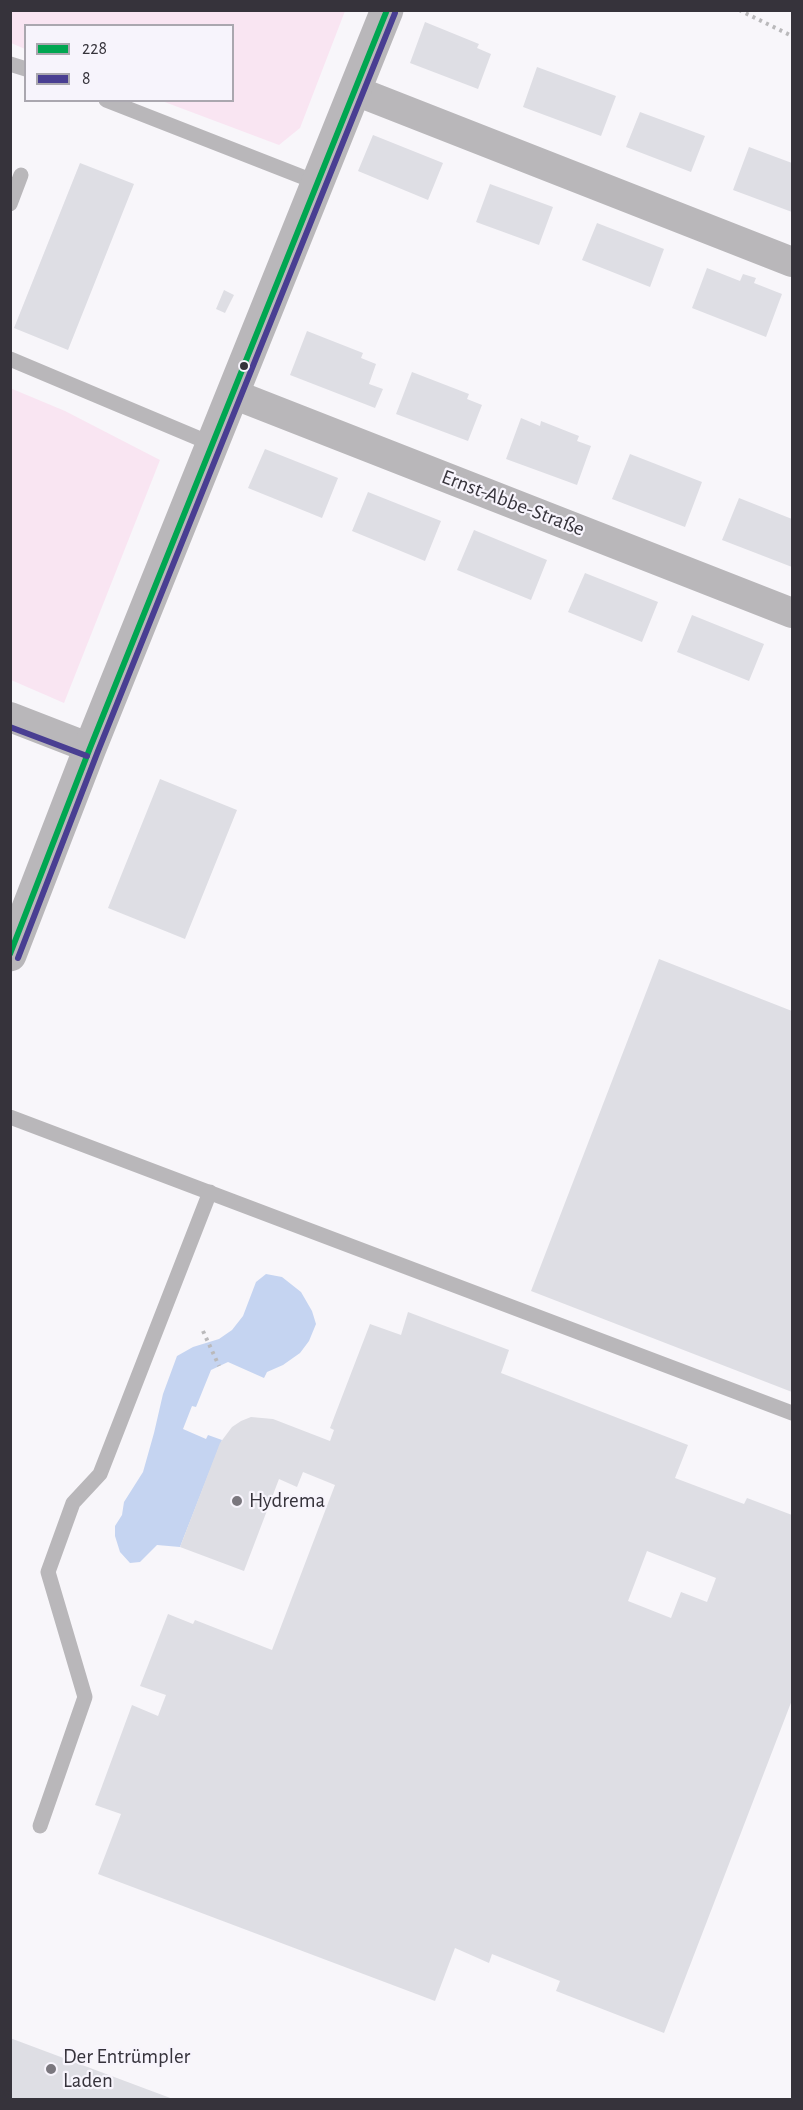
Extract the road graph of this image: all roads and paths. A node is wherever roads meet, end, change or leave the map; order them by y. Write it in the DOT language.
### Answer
graph roads {
  1 [pos="387,10"];
  2 [pos="740,10"];
  3 [pos="792,36"];
  4 [pos="356,92"];
  5 [pos="111,102"];
  6 [pos="21,175"];
  7 [pos="318,183"];
  8 [pos="10,204"];
  9 [pos="792,262"];
  10 [pos="10,359"];
  11 [pos="233,394"];
  12 [pos="212,444"];
  13 [pos="792,613"];
  14 [pos="10,717"];
  15 [pos="90,748"];
  16 [pos="10,955"];
  17 [pos="10,1116"];
  18 [pos="210,1192"];
  19 [pos="202,1331"];
  20 [pos="219,1366"];
  21 [pos="792,1413"];
  22 [pos="40,1826"];
  1 -- 4 [label="street"];
  2 -- 3 [label="path"];
  4 -- 7 [label="street"];
  4 -- 9 [label="street"];
  5 -- 7 [label="lane"];
  6 -- 8 [label="lane"];
  7 -- 11 [label="street"];
  10 -- 12 [label="lane"];
  11 -- 12 [label="street"];
  11 -- 13 [label="street, Ernst-Abbe-Straße"];
  12 -- 15 [label="street"];
  14 -- 15 [label="street"];
  15 -- 16 [label="street"];
  17 -- 18 [label="lane"];
  18 -- 21 [label="lane"];
  18 -- 22 [label="lane"];
  19 -- 20 [label="path"];
}
